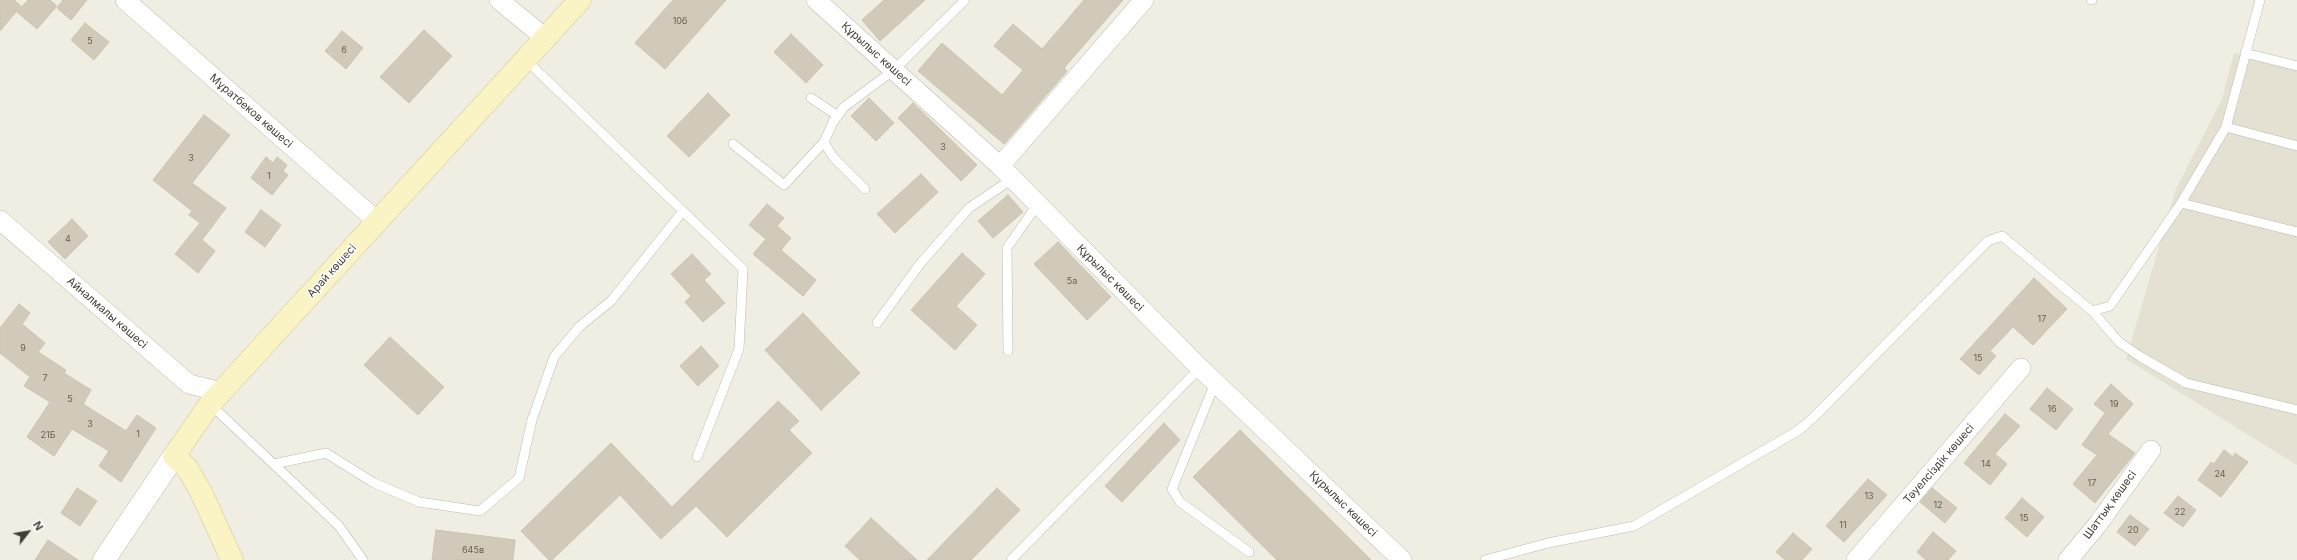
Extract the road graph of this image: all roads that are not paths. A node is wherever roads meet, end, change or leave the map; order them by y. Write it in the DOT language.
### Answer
graph roads {
  1 [pos="125,0"];
  2 [pos="499,0"];
  3 [pos="580,0"];
  4 [pos="816,0"];
  5 [pos="965,0"];
  6 [pos="1144,0"];
  7 [pos="2260,0"];
  8 [pos="545,38"];
  9 [pos="2245,53"];
  10 [pos="525,60"];
  11 [pos="2297,66"];
  12 [pos="894,70"];
  13 [pos="811,98"];
  14 [pos="838,116"];
  15 [pos="2226,127"];
  16 [pos="824,142"];
  17 [pos="733,144"];
  18 [pos="2297,146"];
  19 [pos="1006,172"];
  20 [pos="866,189"];
  21 [pos="2181,203"];
  22 [pos="1037,205"];
  23 [pos="683,211"];
  24 [pos="0,220"];
  25 [pos="377,222"];
  26 [pos="2297,232"];
  27 [pos="2092,311"];
  28 [pos="877,323"];
  29 [pos="1008,351"];
  30 [pos="1200,368"];
  31 [pos="2021,368"];
  32 [pos="1215,383"];
  33 [pos="216,398"];
  34 [pos="2297,410"];
  35 [pos="2151,450"];
  36 [pos="174,456"];
  37 [pos="697,457"];
  38 [pos="274,464"];
  39 [pos="1249,552"];
  40 [pos="104,560"];
  41 [pos="232,560"];
  42 [pos="363,560"];
  43 [pos="1011,560"];
  44 [pos="1402,560"];
  45 [pos="1485,560"];
  46 [pos="1856,560"];
  47 [pos="2068,560"];
  1 -- 25 [label="street, Мұратбеков көшесі"];
  2 -- 8 [label="street"];
  3 -- 8 [label="main road, Арай көшесі"];
  4 -- 12 [label="street, Құрылыс көшесі"];
  5 -- 12 [label="lane"];
  6 -- 19 [label="street"];
  7 -- 9 [label="lane"];
  8 -- 10 [label="main road, Арай көшесі"];
  9 -- 11 [label="lane"];
  9 -- 15 [label="lane"];
  10 -- 23 [label="lane"];
  10 -- 25 [label="main road, Арай көшесі"];
  12 -- 14 [label="lane"];
  12 -- 19 [label="street, Құрылыс көшесі"];
  13 -- 14 [label="lane"];
  14 -- 16 [label="lane"];
  15 -- 18 [label="lane"];
  15 -- 21 [label="lane"];
  16 -- 17 [label="lane"];
  16 -- 20 [label="lane"];
  19 -- 22 [label="street, Құрылыс көшесі"];
  19 -- 28 [label="lane"];
  21 -- 26 [label="lane"];
  21 -- 27 [label="lane"];
  22 -- 29 [label="lane"];
  22 -- 30 [label="street, Құрылыс көшесі"];
  23 -- 37 [label="lane"];
  23 -- 38 [label="lane"];
  24 -- 33 [label="street, Айналмалы көшесі"];
  25 -- 33 [label="main road, Арай көшесі"];
  27 -- 34 [label="lane"];
  27 -- 45 [label="lane"];
  30 -- 32 [label="street, Құрылыс көшесі"];
  30 -- 43 [label="lane"];
  31 -- 46 [label="street, Тәуелсіздік көшесі"];
  32 -- 39 [label="lane"];
  32 -- 44 [label="street, Құрылыс көшесі"];
  33 -- 36 [label="main road, Арай көшесі"];
  33 -- 38 [label="lane"];
  35 -- 47 [label="street, Шаттық көшесі"];
  36 -- 40 [label="street, Арай көшесі"];
  36 -- 41 [label="main road"];
  38 -- 42 [label="lane"];
}
